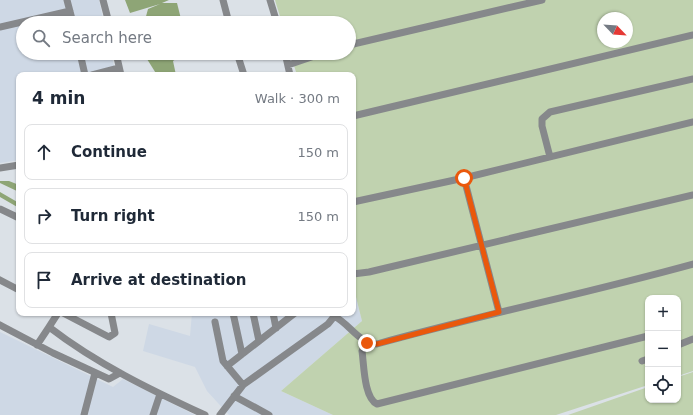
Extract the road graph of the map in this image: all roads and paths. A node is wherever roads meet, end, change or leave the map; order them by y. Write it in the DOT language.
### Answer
graph roads {
  1 [pos="67,0"];
  2 [pos="103,0"];
  3 [pos="223,0"];
  4 [pos="270,0"];
  5 [pos="542,0"];
  6 [pos="70,11"];
  7 [pos="53,16"];
  8 [pos="71,16"];
  9 [pos="107,16"];
  10 [pos="227,16"];
  11 [pos="275,16"];
  12 [pos="16,24"];
  13 [pos="0,27"];
  14 [pos="693,35"];
  15 [pos="356,43"];
  16 [pos="82,60"];
  17 [pos="117,60"];
  18 [pos="239,60"];
  19 [pos="287,60"];
  20 [pos="303,60"];
  21 [pos="288,65"];
  22 [pos="84,72"];
  23 [pos="120,72"];
  24 [pos="243,72"];
  25 [pos="289,72"];
  26 [pos="693,79"];
  27 [pos="356,115"];
  28 [pos="693,122"];
  29 [pos="550,157"];
  30 [pos="16,165"];
  31 [pos="0,168"];
  32 [pos="464,178"];
  33 [pos="693,195"];
  34 [pos="356,201"];
  35 [pos="0,209"];
  36 [pos="16,217"];
  37 [pos="482,247"];
  38 [pos="693,264"];
  39 [pos="356,274"];
  40 [pos="0,280"];
  41 [pos="16,288"];
  42 [pos="499,312"];
  43 [pos="56,316"];
  44 [pos="69,316"];
  45 [pos="112,316"];
  46 [pos="234,316"];
  47 [pos="254,316"];
  48 [pos="274,316"];
  49 [pos="290,316"];
  50 [pos="335,316"];
  51 [pos="337,316"];
  52 [pos="215,322"];
  53 [pos="0,325"];
  54 [pos="49,327"];
  55 [pos="276,328"];
  56 [pos="645,337"];
  57 [pos="693,339"];
  58 [pos="259,341"];
  59 [pos="681,342"];
  60 [pos="367,343"];
  61 [pos="37,345"];
  62 [pos="242,354"];
  63 [pos="227,366"];
  64 [pos="95,373"];
  65 [pos="120,373"];
  66 [pos="243,384"];
  67 [pos="160,394"];
  68 [pos="234,396"];
  69 [pos="84,415"];
  70 [pos="153,415"];
  71 [pos="205,415"];
  72 [pos="220,415"];
  73 [pos="269,415"];
  1 -- 6 [label="street"];
  2 -- 9 [label="street"];
  3 -- 10 [label="street"];
  4 -- 11 [label="street"];
  5 -- 15 [label="street"];
  6 -- 7 [label="street"];
  6 -- 8 [label="street"];
  12 -- 13 [label="street"];
  14 -- 27 [label="street"];
  16 -- 22 [label="street"];
  17 -- 23 [label="street"];
  18 -- 24 [label="street"];
  19 -- 21 [label="street"];
  20 -- 21 [label="street"];
  21 -- 25 [label="street"];
  26 -- 29 [label="street"];
  28 -- 29 [label="street"];
  29 -- 32 [label="street"];
  30 -- 31 [label="street"];
  32 -- 34 [label="street"];
  32 -- 37 [label="street"];
  33 -- 37 [label="street"];
  35 -- 36 [label="street"];
  37 -- 39 [label="street"];
  37 -- 42 [label="street"];
  38 -- 42 [label="street"];
  40 -- 41 [label="street"];
  42 -- 60 [label="street"];
  43 -- 54 [label="street"];
  44 -- 45 [label="street"];
  46 -- 62 [label="street"];
  47 -- 58 [label="street"];
  48 -- 55 [label="street"];
  49 -- 55 [label="street"];
  50 -- 66 [label="street"];
  51 -- 60 [label="street"];
  52 -- 63 [label="street"];
  53 -- 61 [label="street"];
  54 -- 61 [label="street"];
  54 -- 65 [label="street"];
  55 -- 58 [label="street"];
  56 -- 60 [label="street"];
  57 -- 59 [label="street"];
  58 -- 62 [label="street"];
  61 -- 64 [label="street"];
  62 -- 63 [label="street"];
  63 -- 66 [label="street"];
  64 -- 65 [label="street"];
  64 -- 69 [label="street"];
  65 -- 67 [label="street"];
  66 -- 68 [label="street"];
  67 -- 70 [label="street"];
  67 -- 71 [label="street"];
  68 -- 72 [label="street"];
  68 -- 73 [label="street"];
}
